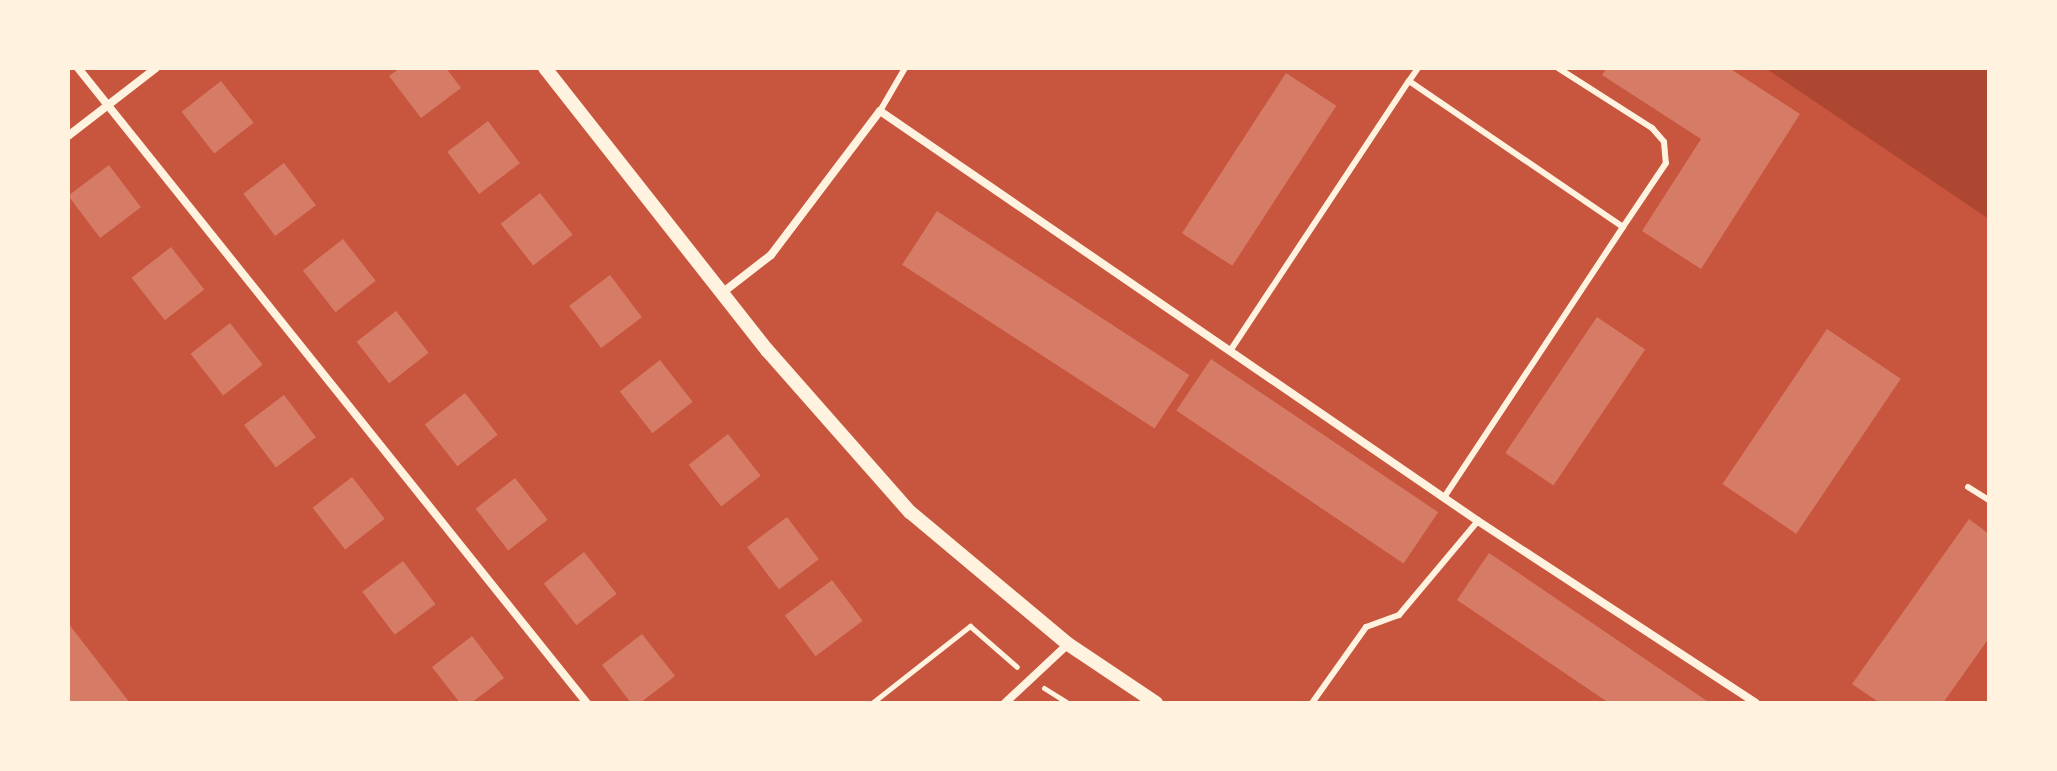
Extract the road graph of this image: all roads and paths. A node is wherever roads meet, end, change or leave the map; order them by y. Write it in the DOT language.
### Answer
graph roads {
  1 [pos="78,68"];
  2 [pos="156,68"];
  3 [pos="545,68"];
  4 [pos="905,68"];
  5 [pos="1418,68"];
  6 [pos="1558,68"];
  7 [pos="1409,81"];
  8 [pos="107,106"];
  9 [pos="880,111"];
  10 [pos="68,136"];
  11 [pos="1623,227"];
  12 [pos="722,293"];
  13 [pos="1230,351"];
  14 [pos="1968,487"];
  15 [pos="1444,497"];
  16 [pos="1989,500"];
  17 [pos="1478,521"];
  18 [pos="1068,644"];
  19 [pos="1031,679"];
  20 [pos="587,703"];
  21 [pos="872,703"];
  22 [pos="1005,703"];
  23 [pos="1068,703"];
  24 [pos="1156,703"];
  25 [pos="1312,703"];
  26 [pos="1756,703"];
  1 -- 8 [label="street"];
  2 -- 8 [label="street"];
  3 -- 12 [label="street"];
  4 -- 9 [label="lane"];
  5 -- 7 [label="lane"];
  6 -- 11 [label="lane"];
  7 -- 11 [label="lane"];
  7 -- 13 [label="lane"];
  8 -- 10 [label="street"];
  8 -- 20 [label="street"];
  9 -- 12 [label="street"];
  9 -- 13 [label="street"];
  11 -- 15 [label="lane"];
  12 -- 18 [label="street"];
  13 -- 15 [label="street"];
  14 -- 16 [label="lane"];
  15 -- 17 [label="street"];
  17 -- 25 [label="lane"];
  17 -- 26 [label="street"];
  18 -- 19 [label="street"];
  18 -- 24 [label="street"];
  19 -- 21 [label="path"];
  19 -- 22 [label="street"];
  19 -- 23 [label="path"];
}
